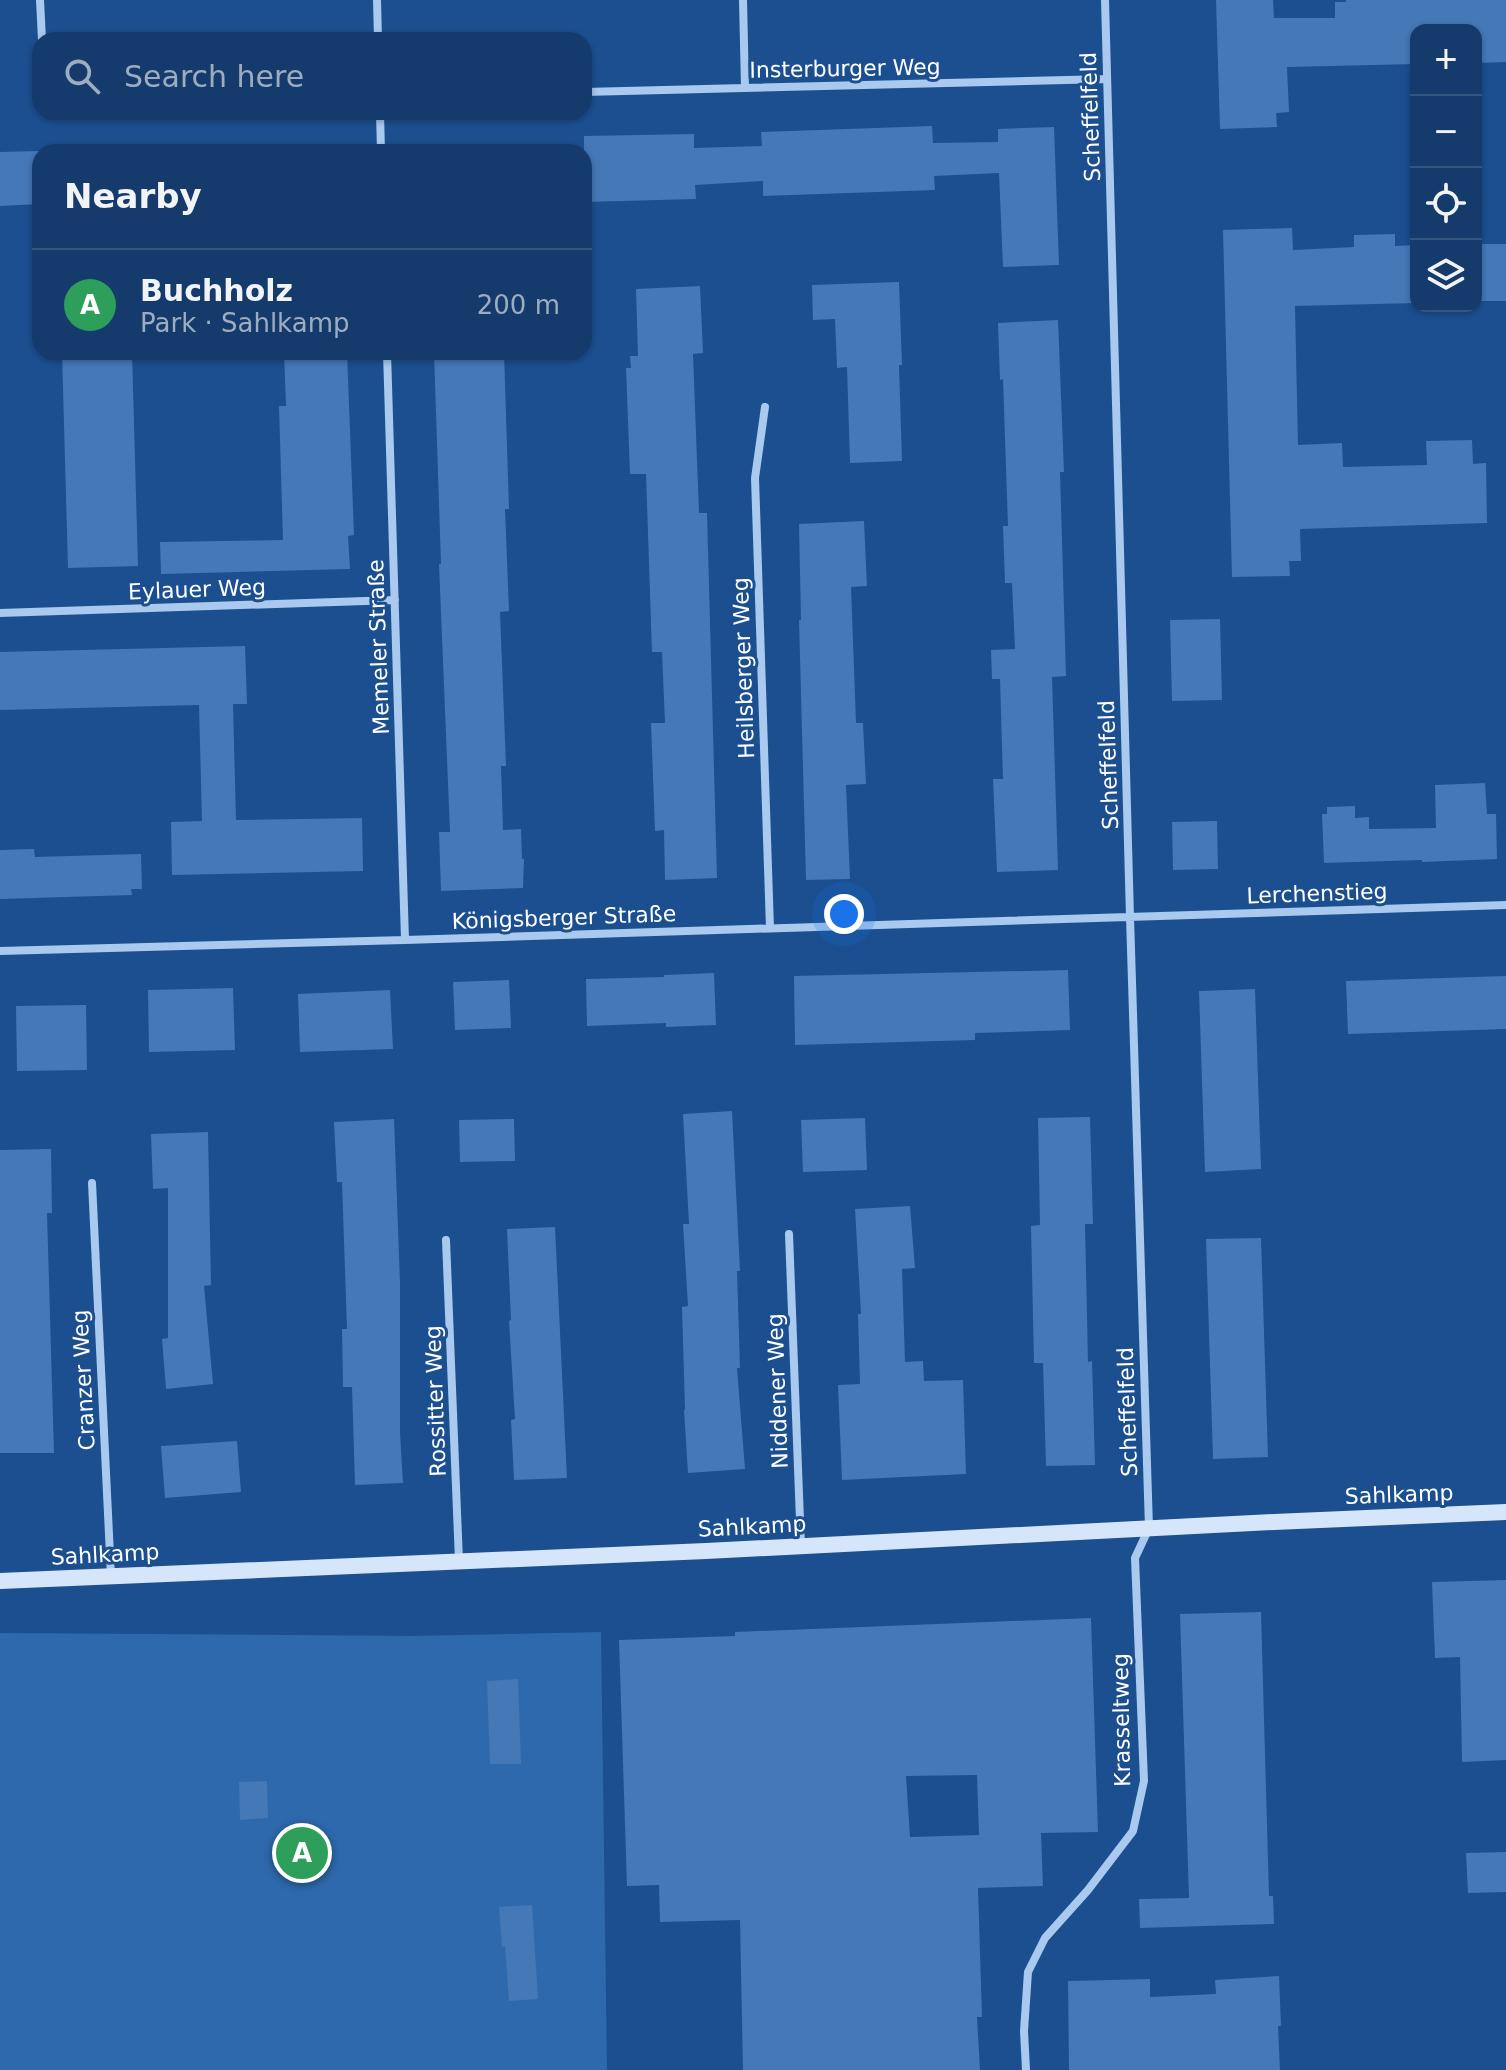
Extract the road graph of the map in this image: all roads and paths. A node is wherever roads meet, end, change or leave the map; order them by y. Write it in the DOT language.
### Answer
graph roads {
  1 [pos="40,0"];
  2 [pos="377,0"];
  3 [pos="743,0"];
  4 [pos="1105,0"];
  5 [pos="42,32"];
  6 [pos="378,32"];
  7 [pos="1107,79"];
  8 [pos="745,88"];
  9 [pos="592,92"];
  10 [pos="380,120"];
  11 [pos="381,144"];
  12 [pos="387,360"];
  13 [pos="765,407"];
  14 [pos="395,600"];
  15 [pos="0,613"];
  16 [pos="1506,905"];
  17 [pos="1130,917"];
  18 [pos="770,928"];
  19 [pos="405,940"];
  20 [pos="0,951"];
  21 [pos="92,1183"];
  22 [pos="789,1234"];
  23 [pos="446,1240"];
  24 [pos="1506,1512"];
  25 [pos="1149,1528"];
  26 [pos="801,1546"];
  27 [pos="459,1561"];
  28 [pos="111,1576"];
  29 [pos="0,1581"];
  30 [pos="1026,2070"];
  1 -- 5 [label="street"];
  2 -- 6 [label="street"];
  3 -- 8 [label="street"];
  4 -- 7 [label="street, Scheffelfeld"];
  7 -- 8 [label="street, Insterburger Weg"];
  7 -- 17 [label="street, Scheffelfeld"];
  8 -- 9 [label="street, Insterburger Weg"];
  10 -- 11 [label="street"];
  12 -- 14 [label="street, Memeler Straße"];
  13 -- 18 [label="street, Heilsberger Weg"];
  14 -- 15 [label="street, Eylauer Weg"];
  14 -- 19 [label="street, Memeler Straße"];
  16 -- 17 [label="street, Lerchenstieg"];
  17 -- 18 [label="street, Königsberger Straße"];
  17 -- 25 [label="street, Scheffelfeld"];
  18 -- 19 [label="street, Königsberger Straße"];
  19 -- 20 [label="street, Königsberger Straße"];
  21 -- 28 [label="street, Cranzer Weg"];
  22 -- 26 [label="street, Niddener Weg"];
  23 -- 27 [label="street, Rossitter Weg"];
  24 -- 25 [label="street, Sahlkamp"];
  25 -- 26 [label="street, Sahlkamp"];
  25 -- 30 [label="street, Krasseltweg"];
  26 -- 27 [label="street, Sahlkamp"];
  27 -- 28 [label="street, Sahlkamp"];
  28 -- 29 [label="street, Sahlkamp"];
}
